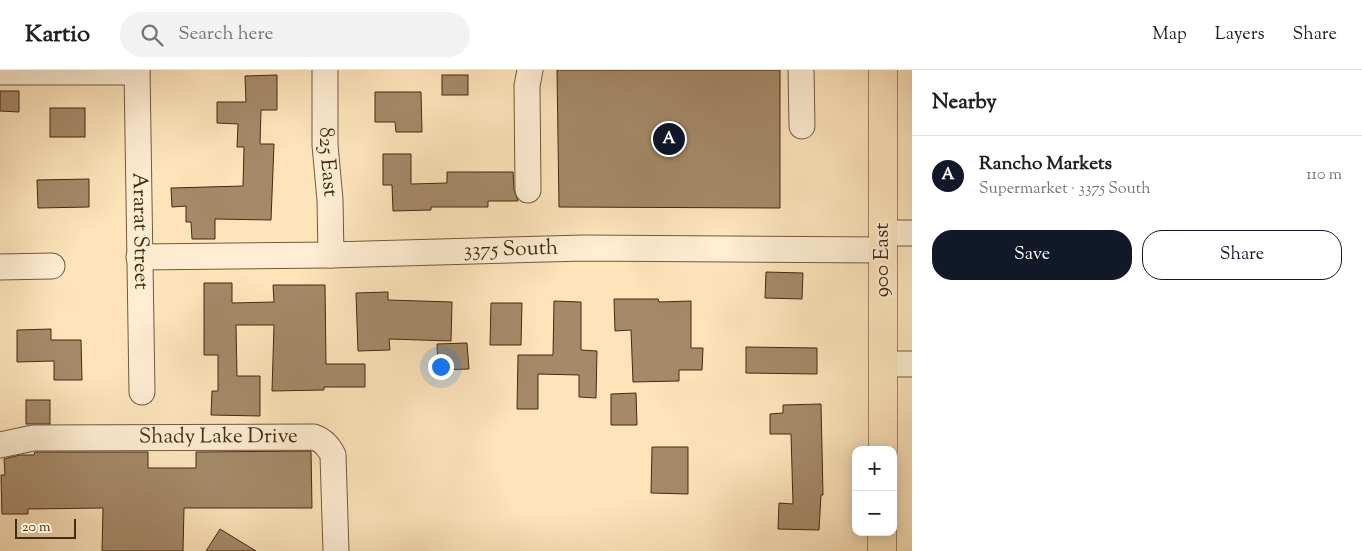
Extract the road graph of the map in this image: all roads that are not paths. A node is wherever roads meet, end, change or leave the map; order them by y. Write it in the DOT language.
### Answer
graph roads {
  1 [pos="325,70"];
  2 [pos="530,70"];
  3 [pos="801,70"];
  4 [pos="883,70"];
  5 [pos="136,71"];
  6 [pos="0,72"];
  7 [pos="802,126"];
  8 [pos="528,190"];
  9 [pos="912,233"];
  10 [pos="883,242"];
  11 [pos="331,255"];
  12 [pos="139,256"];
  13 [pos="0,266"];
  14 [pos="52,266"];
  15 [pos="883,364"];
  16 [pos="912,364"];
  17 [pos="142,392"];
  18 [pos="0,445"];
  19 [pos="883,446"];
  20 [pos="882,536"];
  21 [pos="336,551"];
  22 [pos="882,551"];
  1 -- 11 [label="street, 825 East"];
  2 -- 8 [label="street"];
  3 -- 7 [label="street"];
  4 -- 10 [label="main road, 900 East"];
  5 -- 6 [label="street"];
  5 -- 12 [label="street, Ararat Street"];
  9 -- 10 [label="street, 3375 South"];
  10 -- 11 [label="street, 3375 South"];
  10 -- 15 [label="main road, 900 East"];
  11 -- 12 [label="street, 3375 South"];
  12 -- 17 [label="street, Ararat Street"];
  13 -- 14 [label="street"];
  15 -- 16 [label="street"];
  15 -- 19 [label="main road, 900 East"];
  18 -- 21 [label="street, Shady Lake Drive"];
  20 -- 22 [label="main road"];
}
